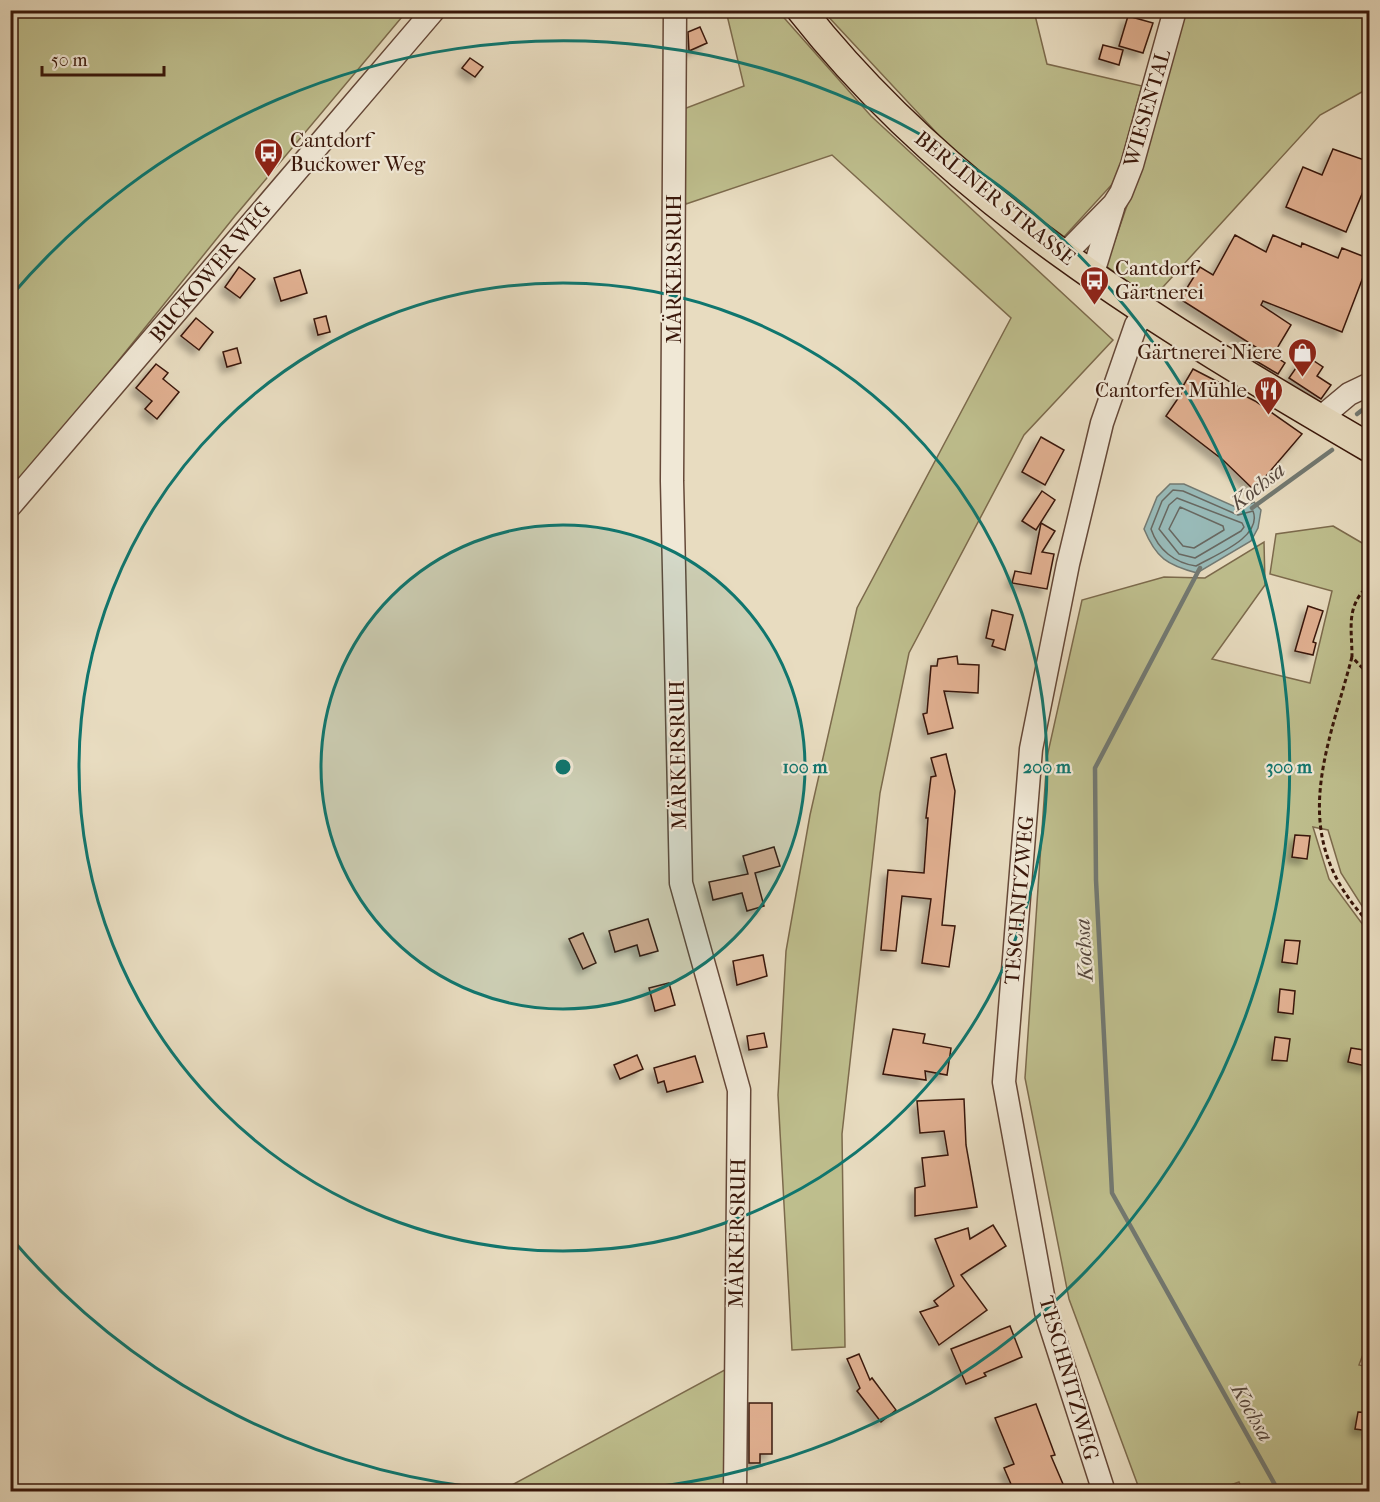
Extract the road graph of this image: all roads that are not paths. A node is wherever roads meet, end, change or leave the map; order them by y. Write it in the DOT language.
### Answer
graph roads {
  1 [pos="434,10"];
  2 [pos="675,10"];
  3 [pos="801,10"];
  4 [pos="1175,10"];
  5 [pos="1114,204"];
  6 [pos="1064,255"];
  7 [pos="1092,276"];
  8 [pos="1145,312"];
  9 [pos="1370,384"];
  10 [pos="1319,419"];
  11 [pos="1370,448"];
  12 [pos="10,506"];
  13 [pos="735,1491"];
  14 [pos="1104,1491"];
  1 -- 12 [label="street, BUCKOWER WEG"];
  2 -- 13 [label="street, MÄRKERSRUH"];
  3 -- 6 [label="main road, BERLINER STRASSE"];
  4 -- 5 [label="street, WIESENTAL"];
  5 -- 6 [label="street, WIESENTAL"];
  5 -- 7 [label="street, WIESENTAL"];
  6 -- 7 [label="main road, BERLINER STRASSE"];
  7 -- 8 [label="main road, BERLINER STRASSE"];
  8 -- 10 [label="main road, BERLINER STRASSE"];
  8 -- 14 [label="street, TESCHNITZWEG"];
  9 -- 10 [label="street"];
  10 -- 11 [label="main road, BERLINER STRASSE"];
}
